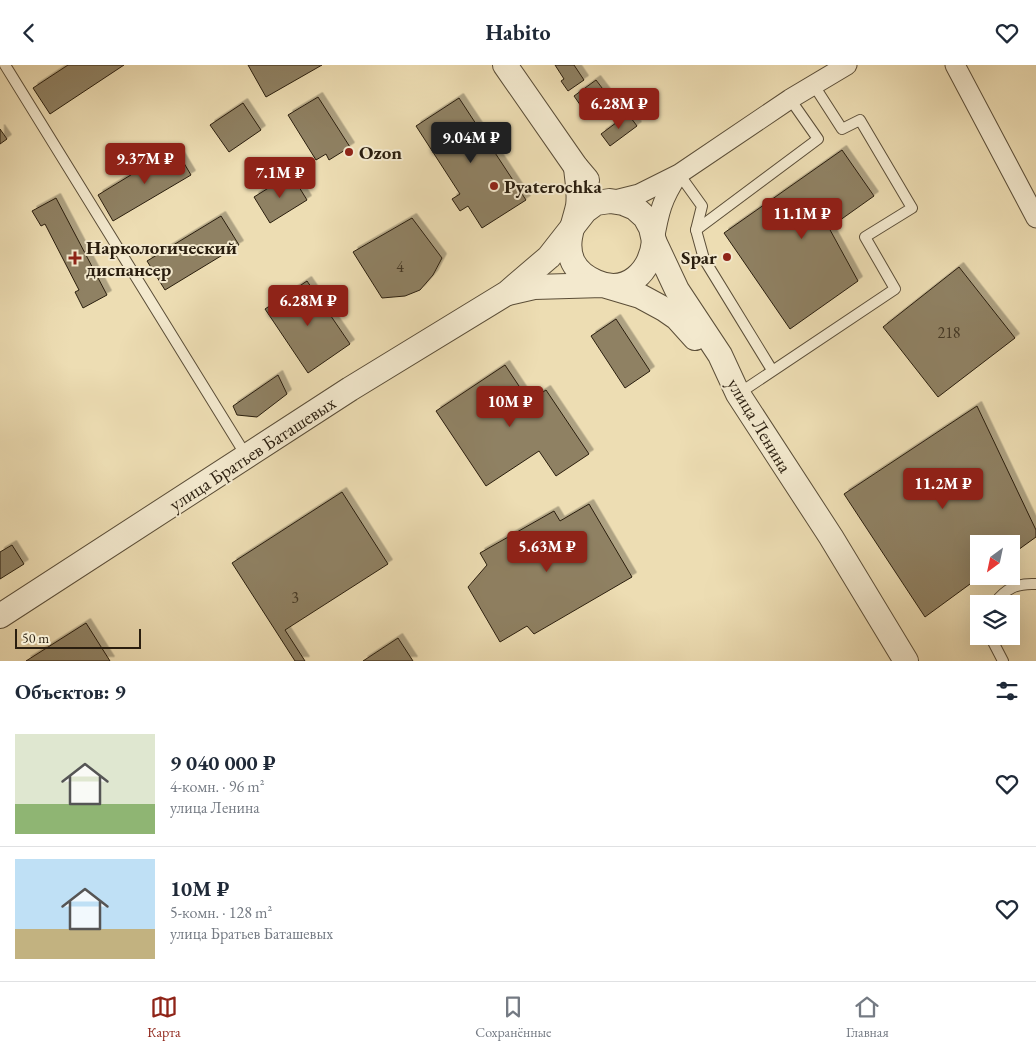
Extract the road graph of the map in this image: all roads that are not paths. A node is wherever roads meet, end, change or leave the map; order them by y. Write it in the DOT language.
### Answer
graph roads {
  1 [pos="5,65"];
  2 [pos="505,65"];
  3 [pos="846,65"];
  4 [pos="955,65"];
  5 [pos="813,84"];
  6 [pos="790,99"];
  7 [pos="576,167"];
  8 [pos="679,174"];
  9 [pos="610,201"];
  10 [pos="1036,218"];
  11 [pos="573,225"];
  12 [pos="696,230"];
  13 [pos="654,241"];
  14 [pos="603,285"];
  15 [pos="507,293"];
  16 [pos="772,370"];
  17 [pos="736,390"];
  18 [pos="247,457"];
  19 [pos="1036,584"];
  20 [pos="1003,595"];
  21 [pos="0,616"];
  22 [pos="995,645"];
  23 [pos="906,661"];
  24 [pos="1003,661"];
  1 -- 18 [label="lane"];
  2 -- 7 [label="street, улица Ленина"];
  3 -- 5 [label="street"];
  4 -- 10 [label="street"];
  5 -- 6 [label="street"];
  5 -- 16 [label="lane"];
  6 -- 8 [label="street"];
  6 -- 12 [label="lane"];
  7 -- 9 [label="street, улица Ленина"];
  7 -- 11 [label="street, улица Ленина"];
  8 -- 9 [label="street"];
  8 -- 12 [label="lane"];
  8 -- 13 [label="street"];
  9 -- 11 [label="street"];
  9 -- 13 [label="street, улица Ленина"];
  11 -- 14 [label="street, улица Братьев Баташевых"];
  11 -- 15 [label="street, улица Братьев Баташевых"];
  12 -- 16 [label="lane"];
  13 -- 14 [label="street, улица Братьев Баташевых"];
  13 -- 17 [label="street, улица Ленина"];
  14 -- 15 [label="street, улица Братьев Баташевых"];
  14 -- 17 [label="street, улица Братьев Баташевых"];
  15 -- 18 [label="street, улица Братьев Баташевых"];
  16 -- 17 [label="lane"];
  17 -- 23 [label="street, улица Ленина"];
  18 -- 21 [label="street, улица Братьев Баташевых"];
  19 -- 20 [label="lane"];
  22 -- 24 [label="lane"];
}
